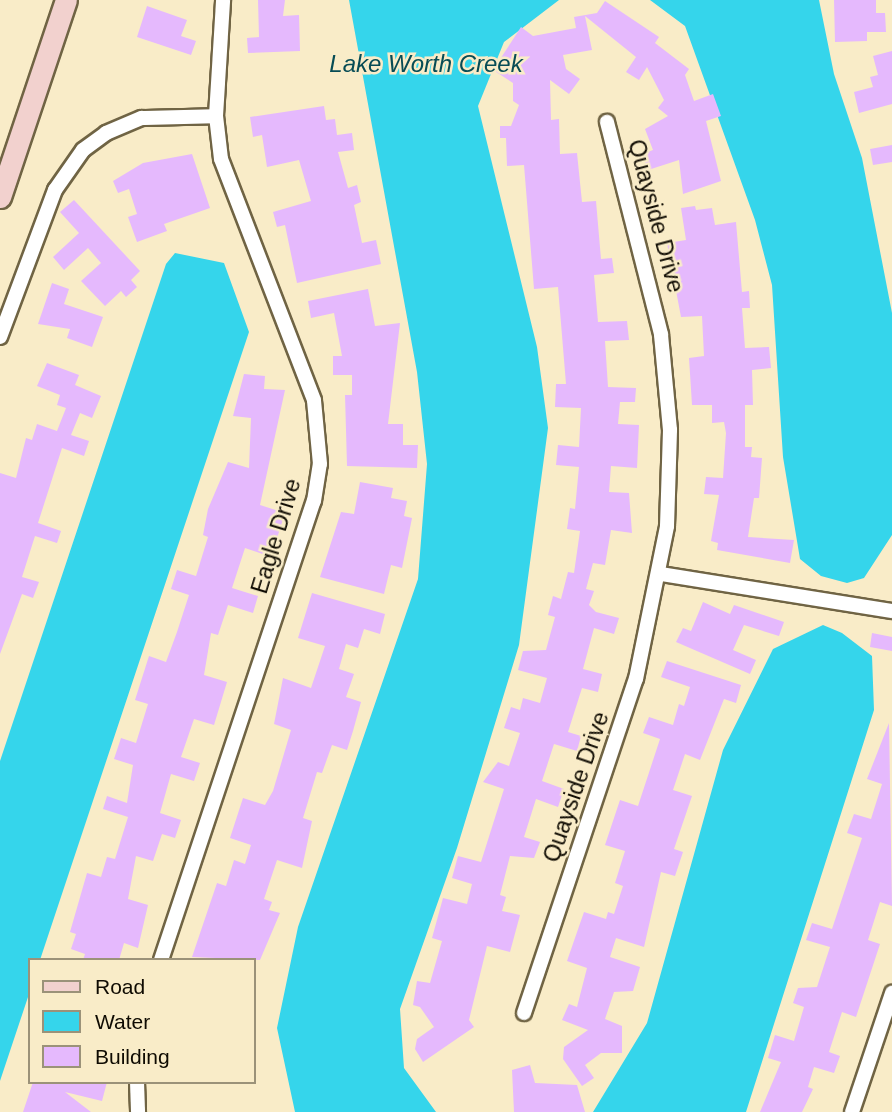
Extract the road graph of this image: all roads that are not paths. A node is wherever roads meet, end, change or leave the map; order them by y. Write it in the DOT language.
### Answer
graph roads {
  1 [pos="66,0"];
  2 [pos="223,0"];
  3 [pos="216,116"];
  4 [pos="607,122"];
  5 [pos="0,197"];
  6 [pos="0,337"];
  7 [pos="661,574"];
  8 [pos="892,611"];
  9 [pos="162,958"];
  10 [pos="892,993"];
  11 [pos="524,1013"];
  12 [pos="136,1084"];
  13 [pos="138,1112"];
  14 [pos="852,1112"];
  1 -- 5 [label="street"];
  2 -- 3 [label="street, Eagle Drive"];
  3 -- 6 [label="street"];
  3 -- 9 [label="street, Eagle Drive"];
  4 -- 7 [label="street, Quayside Drive"];
  7 -- 8 [label="street"];
  7 -- 11 [label="street, Quayside Drive"];
  10 -- 14 [label="street"];
  12 -- 13 [label="street"];
}
